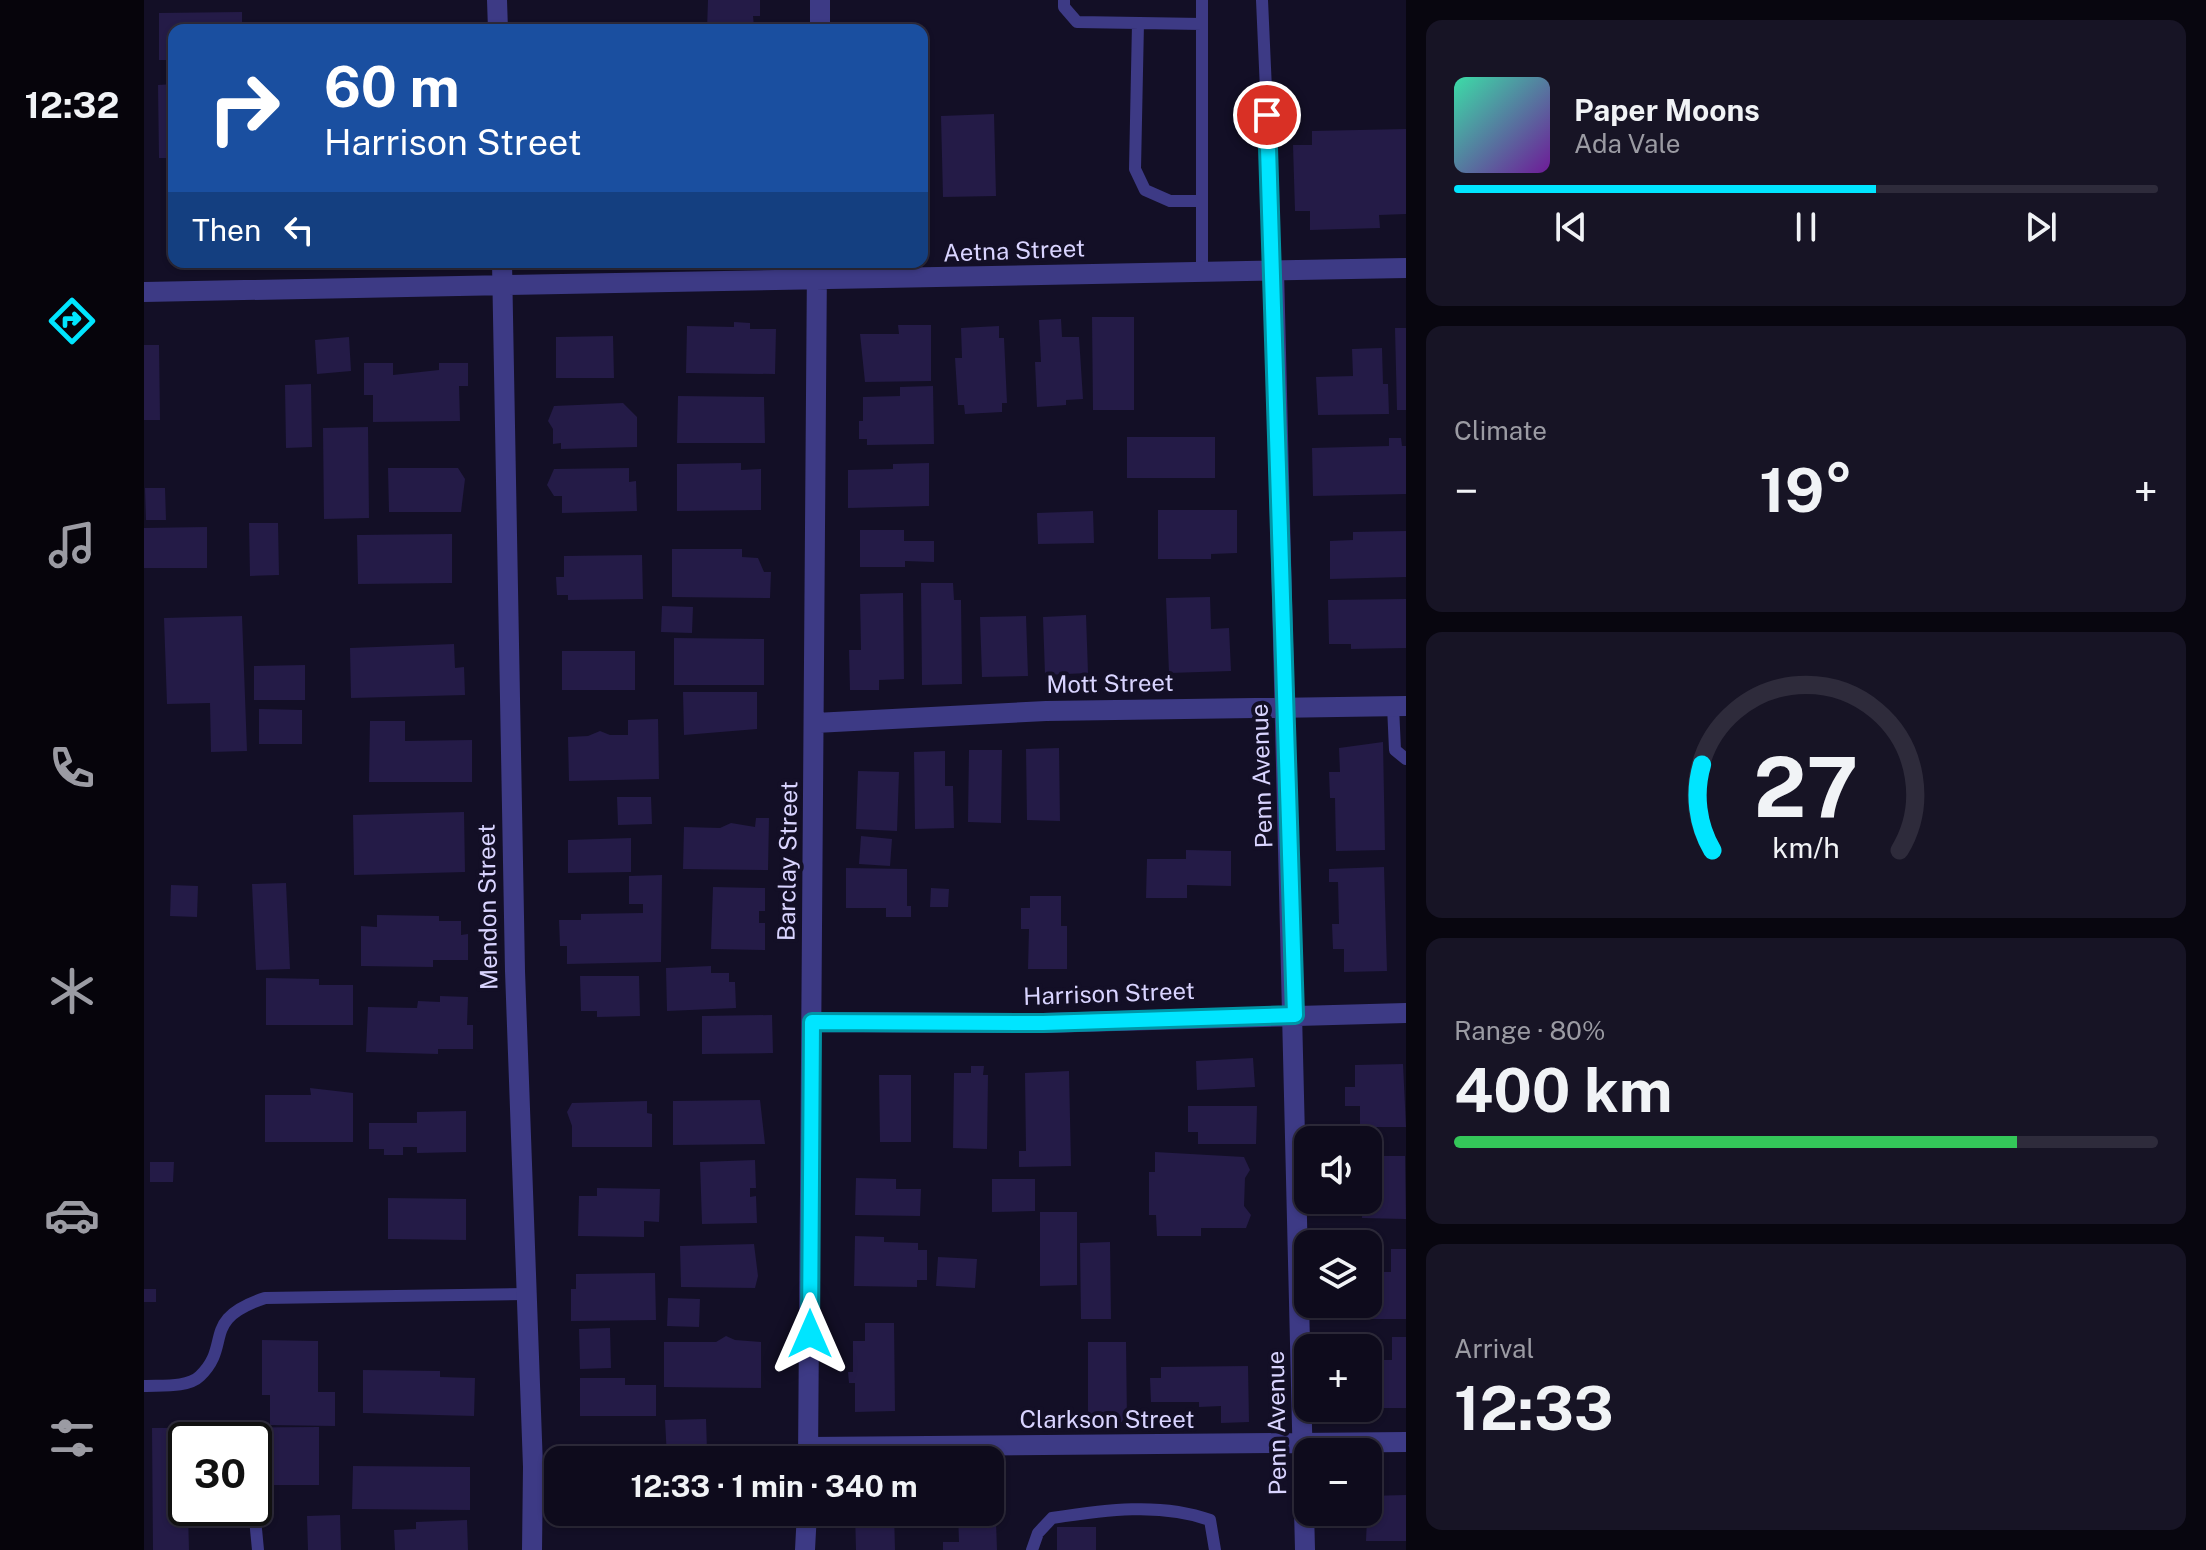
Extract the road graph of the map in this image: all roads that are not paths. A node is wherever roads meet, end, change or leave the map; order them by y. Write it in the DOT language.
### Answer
graph roads {
  1 [pos="497,0"];
  2 [pos="820,0"];
  3 [pos="1064,0"];
  4 [pos="1202,0"];
  5 [pos="1262,0"];
  6 [pos="1138,23"];
  7 [pos="498,24"];
  8 [pos="820,24"];
  9 [pos="1202,24"];
  10 [pos="1202,201"];
  11 [pos="502,268"];
  12 [pos="1406,268"];
  13 [pos="1274,270"];
  14 [pos="817,272"];
  15 [pos="1202,272"];
  16 [pos="503,287"];
  17 [pos="144,292"];
  18 [pos="1400,706"];
  19 [pos="1286,707"];
  20 [pos="815,723"];
  21 [pos="1406,759"];
  22 [pos="1406,1013"];
  23 [pos="1295,1015"];
  24 [pos="812,1022"];
  25 [pos="526,1294"];
  26 [pos="144,1386"];
  27 [pos="1303,1438"];
  28 [pos="1406,1442"];
  29 [pos="1382,1443"];
  30 [pos="1294,1445"];
  31 [pos="809,1446"];
  32 [pos="1004,1450"];
  33 [pos="256,1526"];
  34 [pos="806,1526"];
  35 [pos="1305,1526"];
  36 [pos="258,1550"];
  37 [pos="532,1550"];
  38 [pos="805,1550"];
  39 [pos="1032,1550"];
  40 [pos="1215,1550"];
  41 [pos="1305,1550"];
  1 -- 7 [label="street"];
  2 -- 8 [label="street"];
  3 -- 6 [label="lane"];
  4 -- 9 [label="lane"];
  5 -- 13 [label="lane, Penn Avenue"];
  6 -- 9 [label="lane"];
  6 -- 10 [label="lane"];
  9 -- 10 [label="lane"];
  10 -- 15 [label="lane"];
  11 -- 16 [label="street, Mendon Street"];
  12 -- 13 [label="street, Aetna Street"];
  13 -- 15 [label="street, Aetna Street"];
  13 -- 19 [label="street, Penn Avenue"];
  14 -- 15 [label="street, Aetna Street"];
  14 -- 16 [label="street, Aetna Street"];
  14 -- 20 [label="street, Barclay Street"];
  16 -- 17 [label="street, Aetna Street"];
  16 -- 25 [label="street, Mendon Street"];
  18 -- 19 [label="street, Mott Street"];
  18 -- 21 [label="lane"];
  19 -- 20 [label="street, Mott Street"];
  19 -- 23 [label="street, Penn Avenue"];
  20 -- 24 [label="street, Barclay Street"];
  22 -- 23 [label="street, Harrison Street"];
  23 -- 24 [label="street, Harrison Street"];
  23 -- 27 [label="street, Penn Avenue"];
  24 -- 31 [label="street, Barclay Street"];
  25 -- 26 [label="lane"];
  25 -- 37 [label="street, Mendon Street"];
  28 -- 29 [label="street, Clarkson Street"];
  30 -- 32 [label="street, Clarkson Street"];
  33 -- 36 [label="lane"];
  34 -- 38 [label="street"];
  35 -- 41 [label="street, Penn Avenue"];
  39 -- 40 [label="lane"];
}
